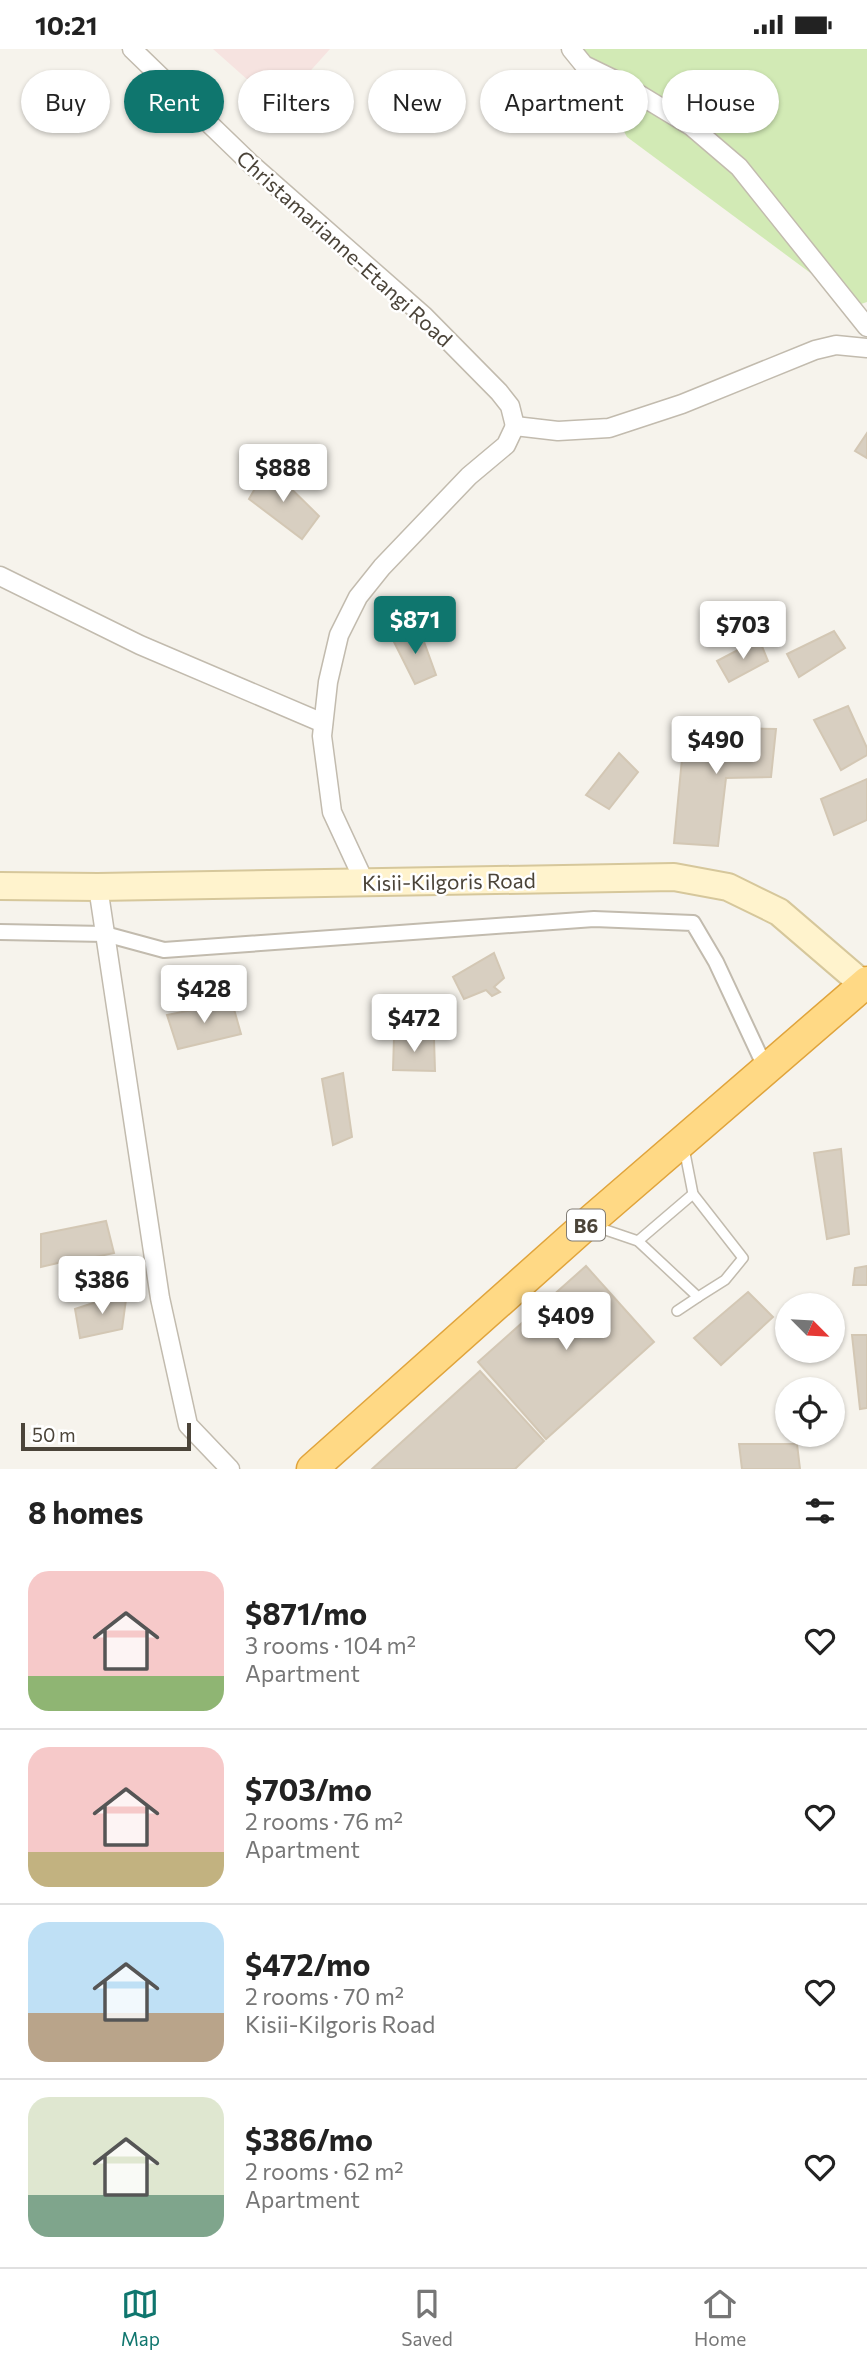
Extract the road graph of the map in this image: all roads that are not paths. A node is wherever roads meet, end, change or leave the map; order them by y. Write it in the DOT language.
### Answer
graph roads {
  1 [pos="132,49"];
  2 [pos="571,49"];
  3 [pos="867,327"];
  4 [pos="867,348"];
  5 [pos="515,426"];
  6 [pos="0,576"];
  7 [pos="323,723"];
  8 [pos="365,883"];
  9 [pos="0,886"];
  10 [pos="98,887"];
  11 [pos="0,932"];
  12 [pos="105,934"];
  13 [pos="865,983"];
  14 [pos="766,1069"];
  15 [pos="683,1142"];
  16 [pos="693,1194"];
  17 [pos="588,1223"];
  18 [pos="638,1241"];
  19 [pos="698,1297"];
  20 [pos="677,1311"];
  21 [pos="230,1469"];
  22 [pos="312,1469"];
  1 -- 5 [label="street, Christamarianne-Etangi Road"];
  2 -- 3 [label="street"];
  4 -- 5 [label="street"];
  5 -- 7 [label="street"];
  6 -- 7 [label="street"];
  7 -- 8 [label="street"];
  8 -- 10 [label="main road, Kisii-Kilgoris Road"];
  8 -- 13 [label="main road, Kisii-Kilgoris Road"];
  9 -- 10 [label="main road, Kisii-Kilgoris Road"];
  10 -- 12 [label="street"];
  11 -- 12 [label="street"];
  12 -- 14 [label="street"];
  12 -- 21 [label="street"];
  13 -- 14 [label="highway, B6"];
  14 -- 15 [label="highway, B6"];
  15 -- 16 [label="lane"];
  15 -- 17 [label="highway, B6"];
  16 -- 18 [label="lane"];
  16 -- 19 [label="lane"];
  17 -- 18 [label="lane"];
  17 -- 22 [label="highway, B6"];
  18 -- 19 [label="lane"];
  19 -- 20 [label="lane"];
}
